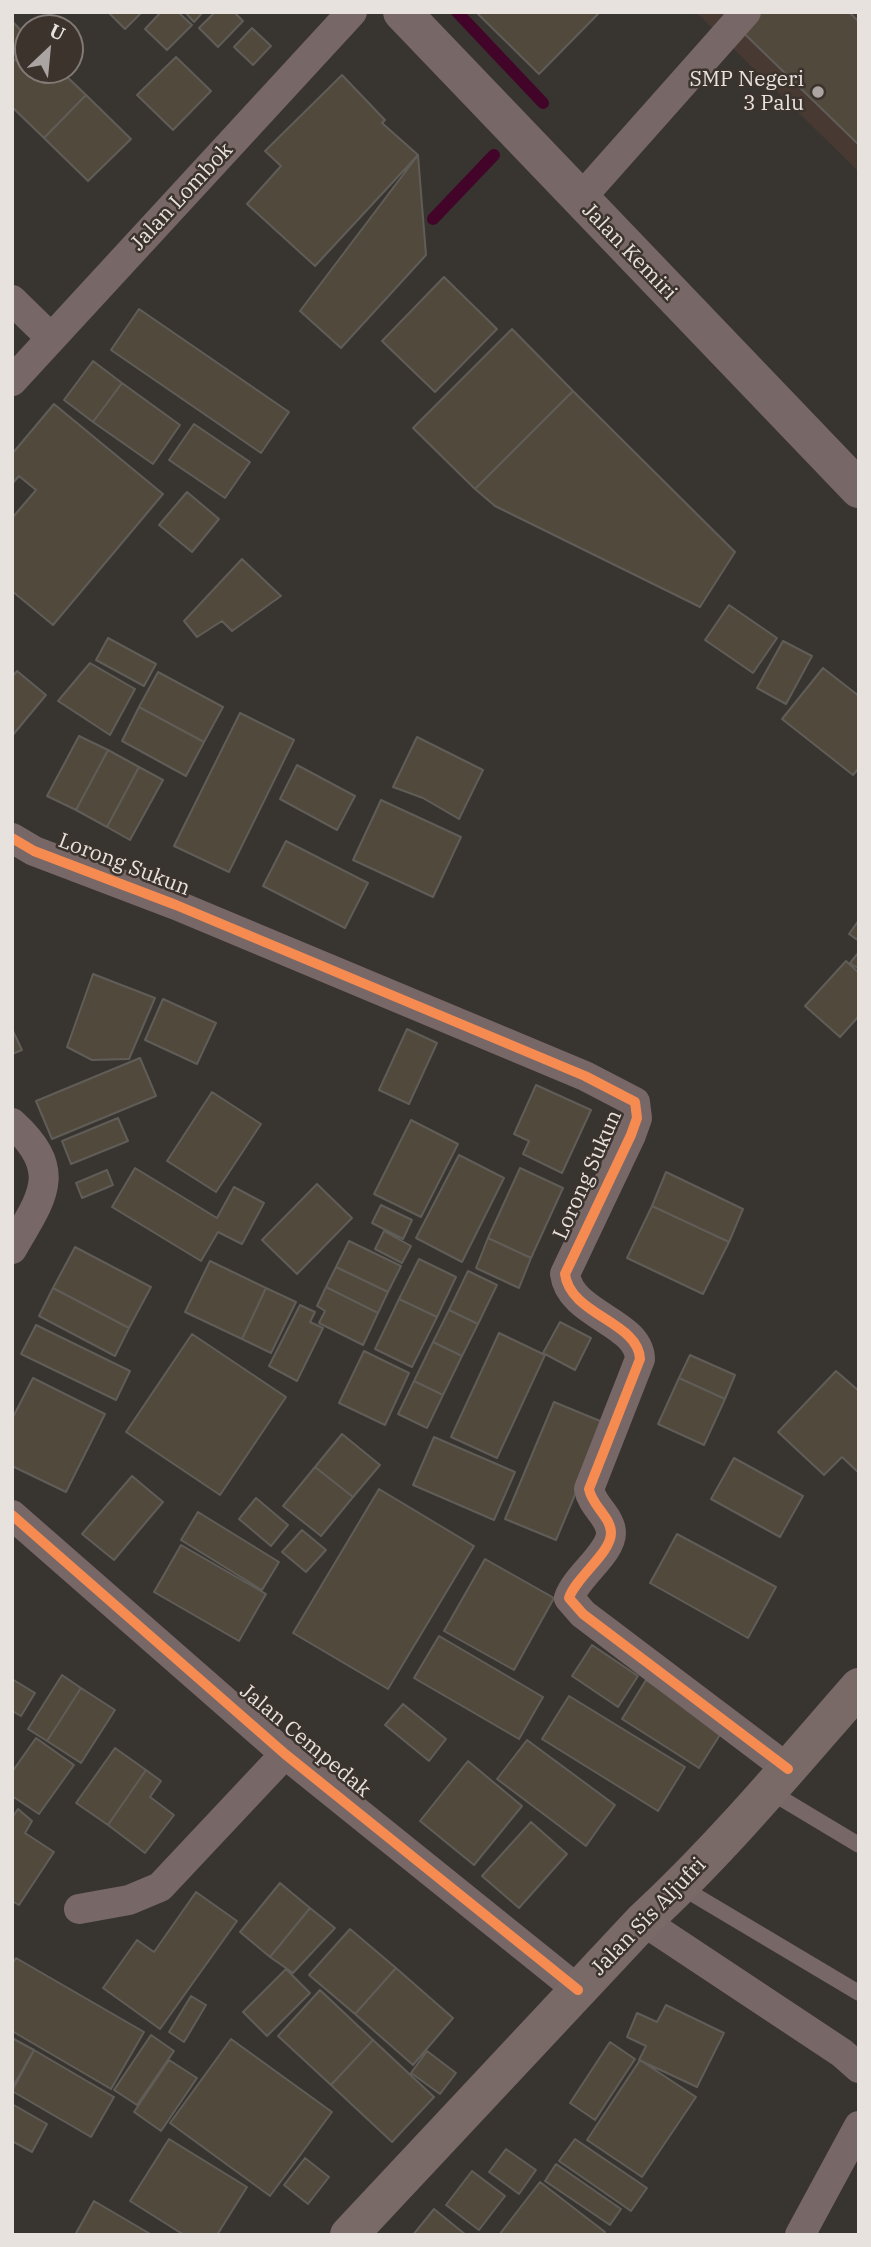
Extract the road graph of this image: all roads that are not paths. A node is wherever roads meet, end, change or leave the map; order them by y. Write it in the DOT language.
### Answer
graph roads {
  1 [pos="352,12"];
  2 [pos="402,12"];
  3 [pos="746,12"];
  4 [pos="579,200"];
  5 [pos="12,300"];
  6 [pos="51,338"];
  7 [pos="12,382"];
  8 [pos="859,489"];
  9 [pos="12,838"];
  10 [pos="12,1123"];
  11 [pos="12,1250"];
  12 [pos="12,1515"];
  13 [pos="859,1687"];
  14 [pos="285,1754"];
  15 [pos="779,1780"];
  16 [pos="859,1845"];
  17 [pos="681,1887"];
  18 [pos="79,1909"];
  19 [pos="643,1921"];
  20 [pos="578,1990"];
  21 [pos="859,1993"];
  22 [pos="859,2067"];
  23 [pos="859,2126"];
  24 [pos="349,2235"];
  25 [pos="800,2235"];
  1 -- 6 [label="street, Jalan Lombok"];
  2 -- 4 [label="street, Jalan Kemiri"];
  3 -- 4 [label="street"];
  4 -- 8 [label="street, Jalan Kemiri"];
  5 -- 6 [label="street"];
  6 -- 7 [label="street, Jalan Lombok"];
  9 -- 15 [label="street, Lorong Sukun"];
  10 -- 11 [label="street"];
  12 -- 14 [label="street, Jalan Cempedak"];
  13 -- 15 [label="main road, Jalan Sis Aljufri"];
  14 -- 18 [label="street"];
  14 -- 20 [label="street, Jalan Cempedak"];
  15 -- 16 [label="lane"];
  15 -- 17 [label="main road, Jalan Sis Aljufri"];
  17 -- 19 [label="main road, Jalan Sis Aljufri"];
  17 -- 21 [label="lane"];
  19 -- 20 [label="main road, Jalan Sis Aljufri"];
  19 -- 22 [label="street"];
  20 -- 24 [label="main road, Jalan Sis Aljufri"];
  23 -- 25 [label="street"];
}
